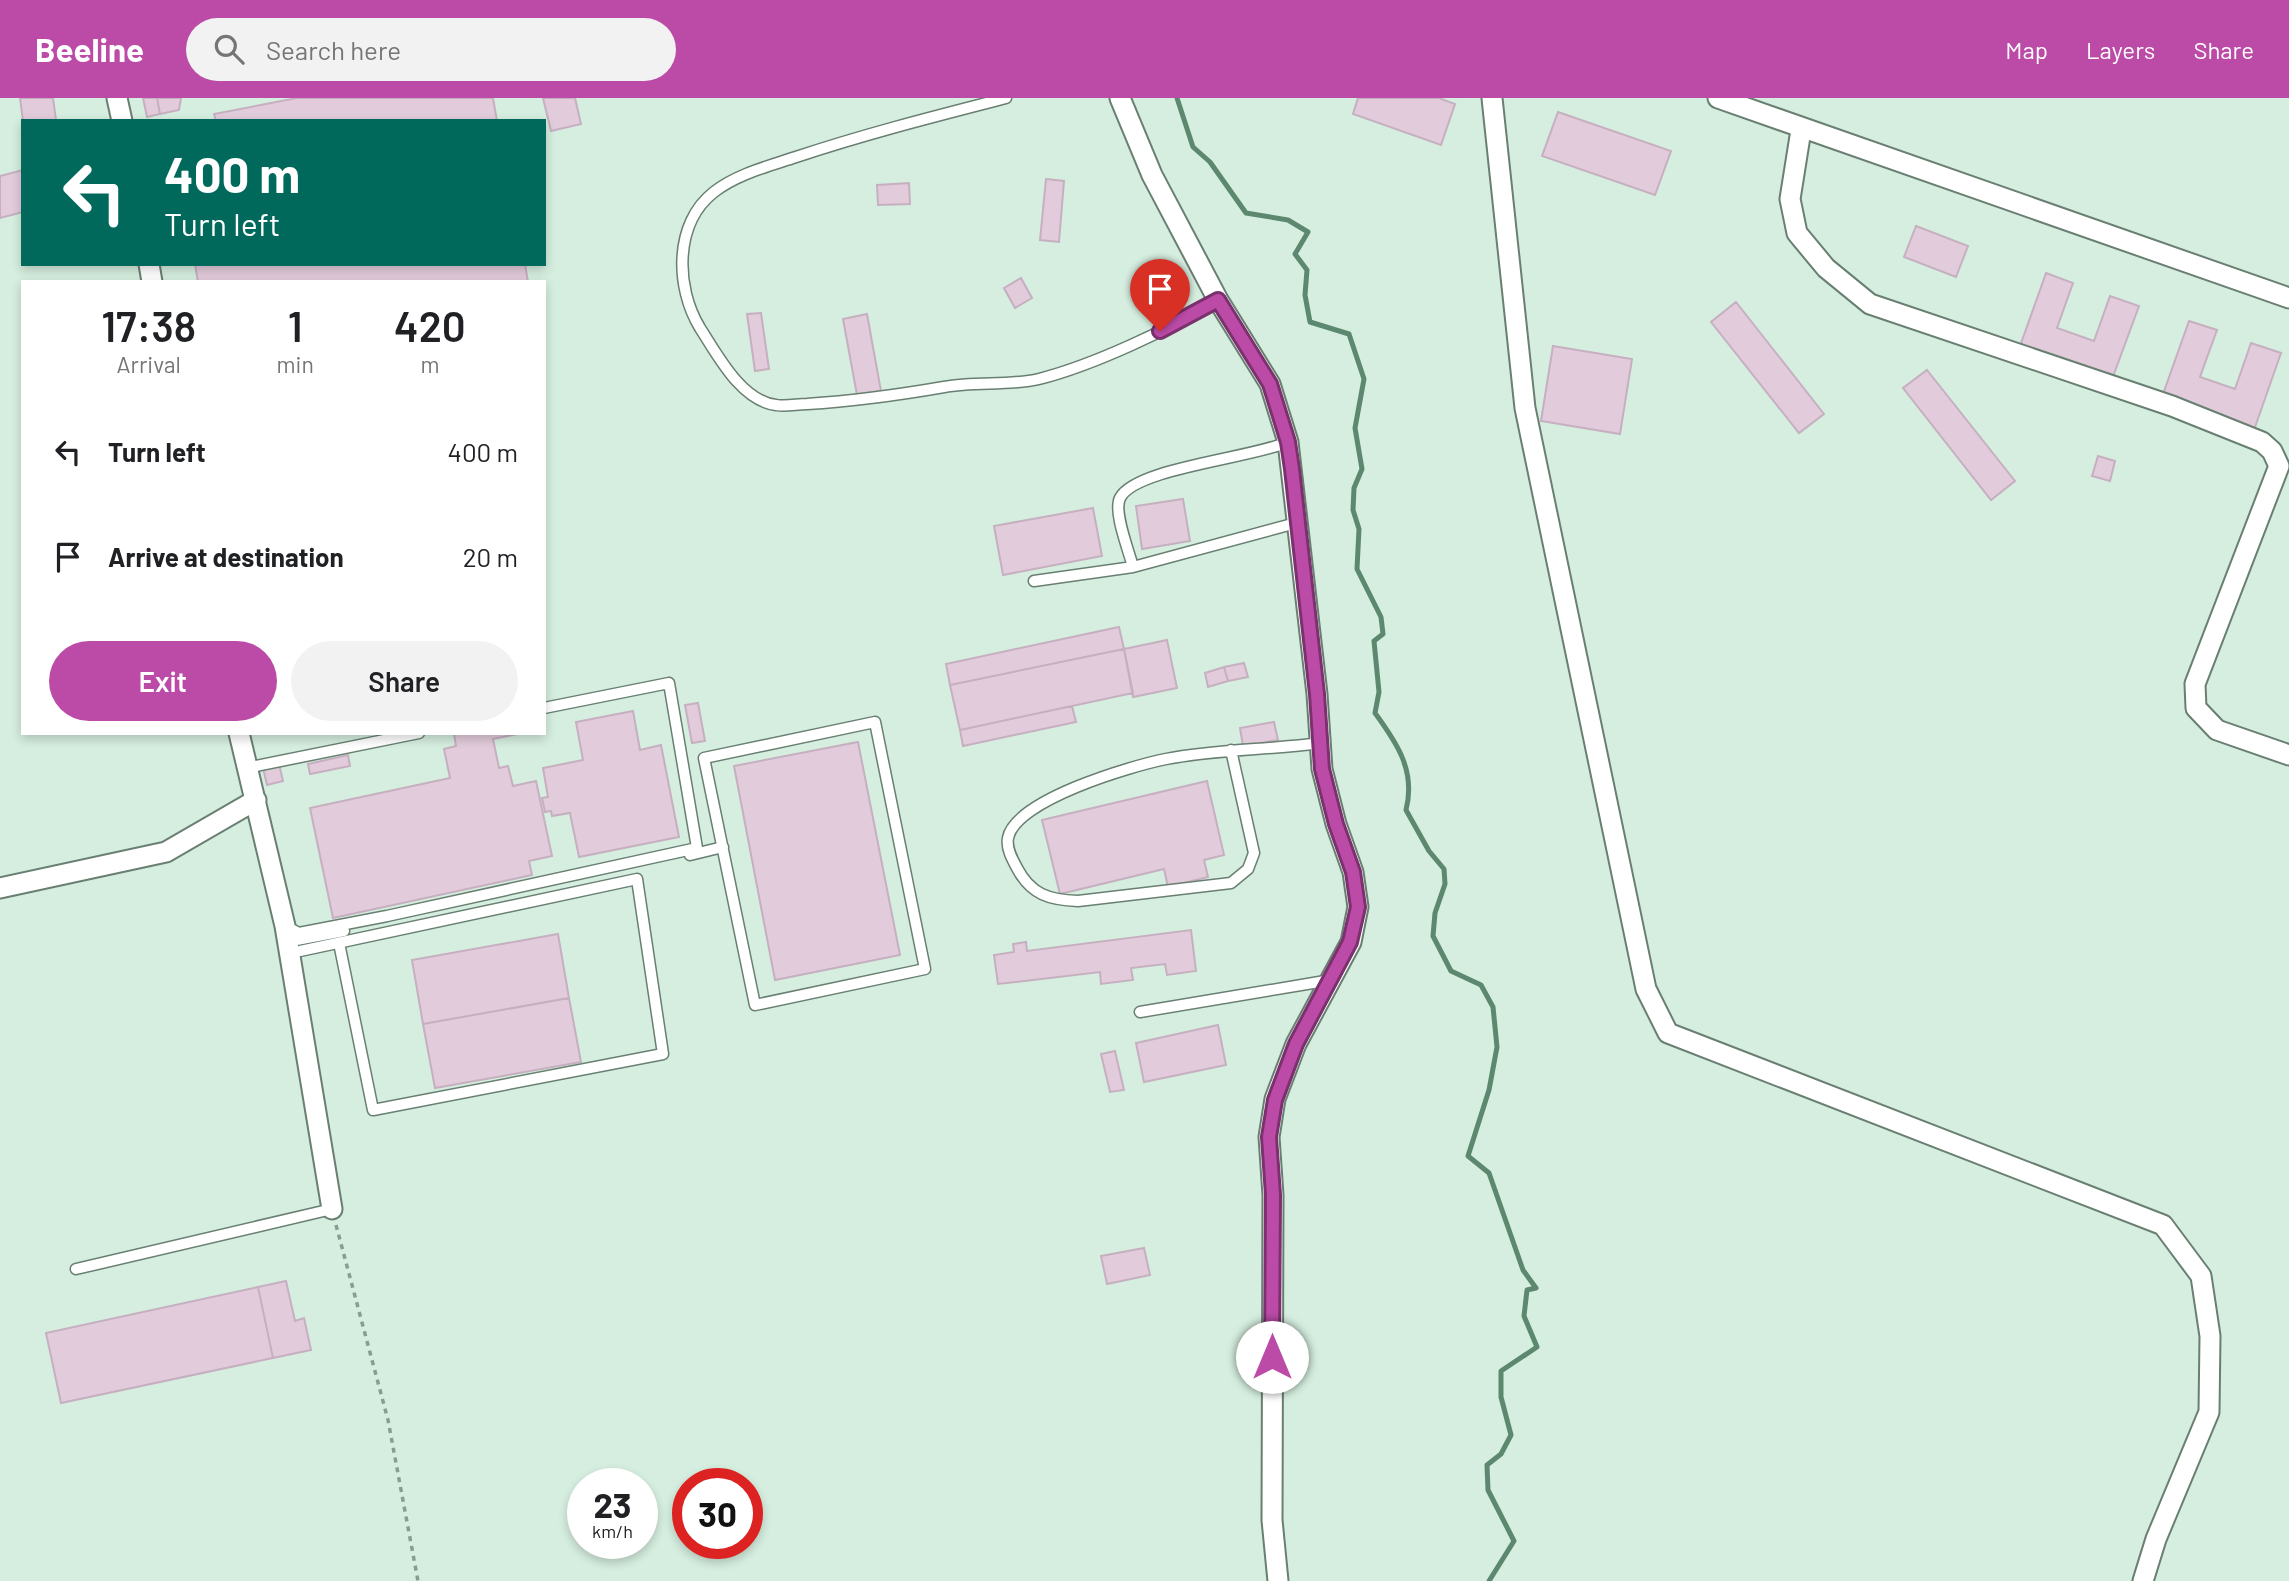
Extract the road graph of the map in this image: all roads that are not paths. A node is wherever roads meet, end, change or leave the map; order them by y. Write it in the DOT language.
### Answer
graph roads {
  1 [pos="117,98"];
  2 [pos="1006,98"];
  3 [pos="1120,98"];
  4 [pos="1492,98"];
  5 [pos="1718,98"];
  6 [pos="122,119"];
  7 [pos="1801,130"];
  8 [pos="2289,298"];
  9 [pos="1218,300"];
  10 [pos="1288,442"];
  11 [pos="1296,523"];
  12 [pos="1133,567"];
  13 [pos="1034,581"];
  14 [pos="546,708"];
  15 [pos="239,735"];
  16 [pos="409,735"];
  17 [pos="1320,743"];
  18 [pos="1231,750"];
  19 [pos="2289,755"];
  20 [pos="246,768"];
  21 [pos="256,800"];
  22 [pos="723,848"];
  23 [pos="0,887"];
  24 [pos="287,940"];
  25 [pos="339,943"];
  26 [pos="1332,980"];
  27 [pos="1140,1012"];
  28 [pos="332,1209"];
  29 [pos="76,1269"];
  30 [pos="1278,1581"];
  31 [pos="2143,1581"];
  1 -- 6 [label="street"];
  2 -- 9 [label="lane"];
  3 -- 9 [label="street"];
  4 -- 31 [label="street"];
  5 -- 7 [label="street"];
  7 -- 8 [label="street"];
  7 -- 19 [label="street"];
  9 -- 10 [label="street"];
  10 -- 11 [label="street"];
  10 -- 12 [label="lane"];
  11 -- 12 [label="lane"];
  11 -- 17 [label="street"];
  12 -- 13 [label="lane"];
  14 -- 24 [label="lane"];
  15 -- 20 [label="street"];
  16 -- 20 [label="lane"];
  17 -- 18 [label="lane"];
  17 -- 26 [label="street"];
  18 -- 18 [label="lane"];
  20 -- 21 [label="street"];
  21 -- 23 [label="street"];
  21 -- 24 [label="street"];
  22 -- 22 [label="lane"];
  22 -- 24 [label="lane"];
  24 -- 25 [label="lane"];
  24 -- 28 [label="street"];
  25 -- 25 [label="lane"];
  26 -- 27 [label="lane"];
  26 -- 30 [label="street"];
  28 -- 29 [label="lane"];
}
